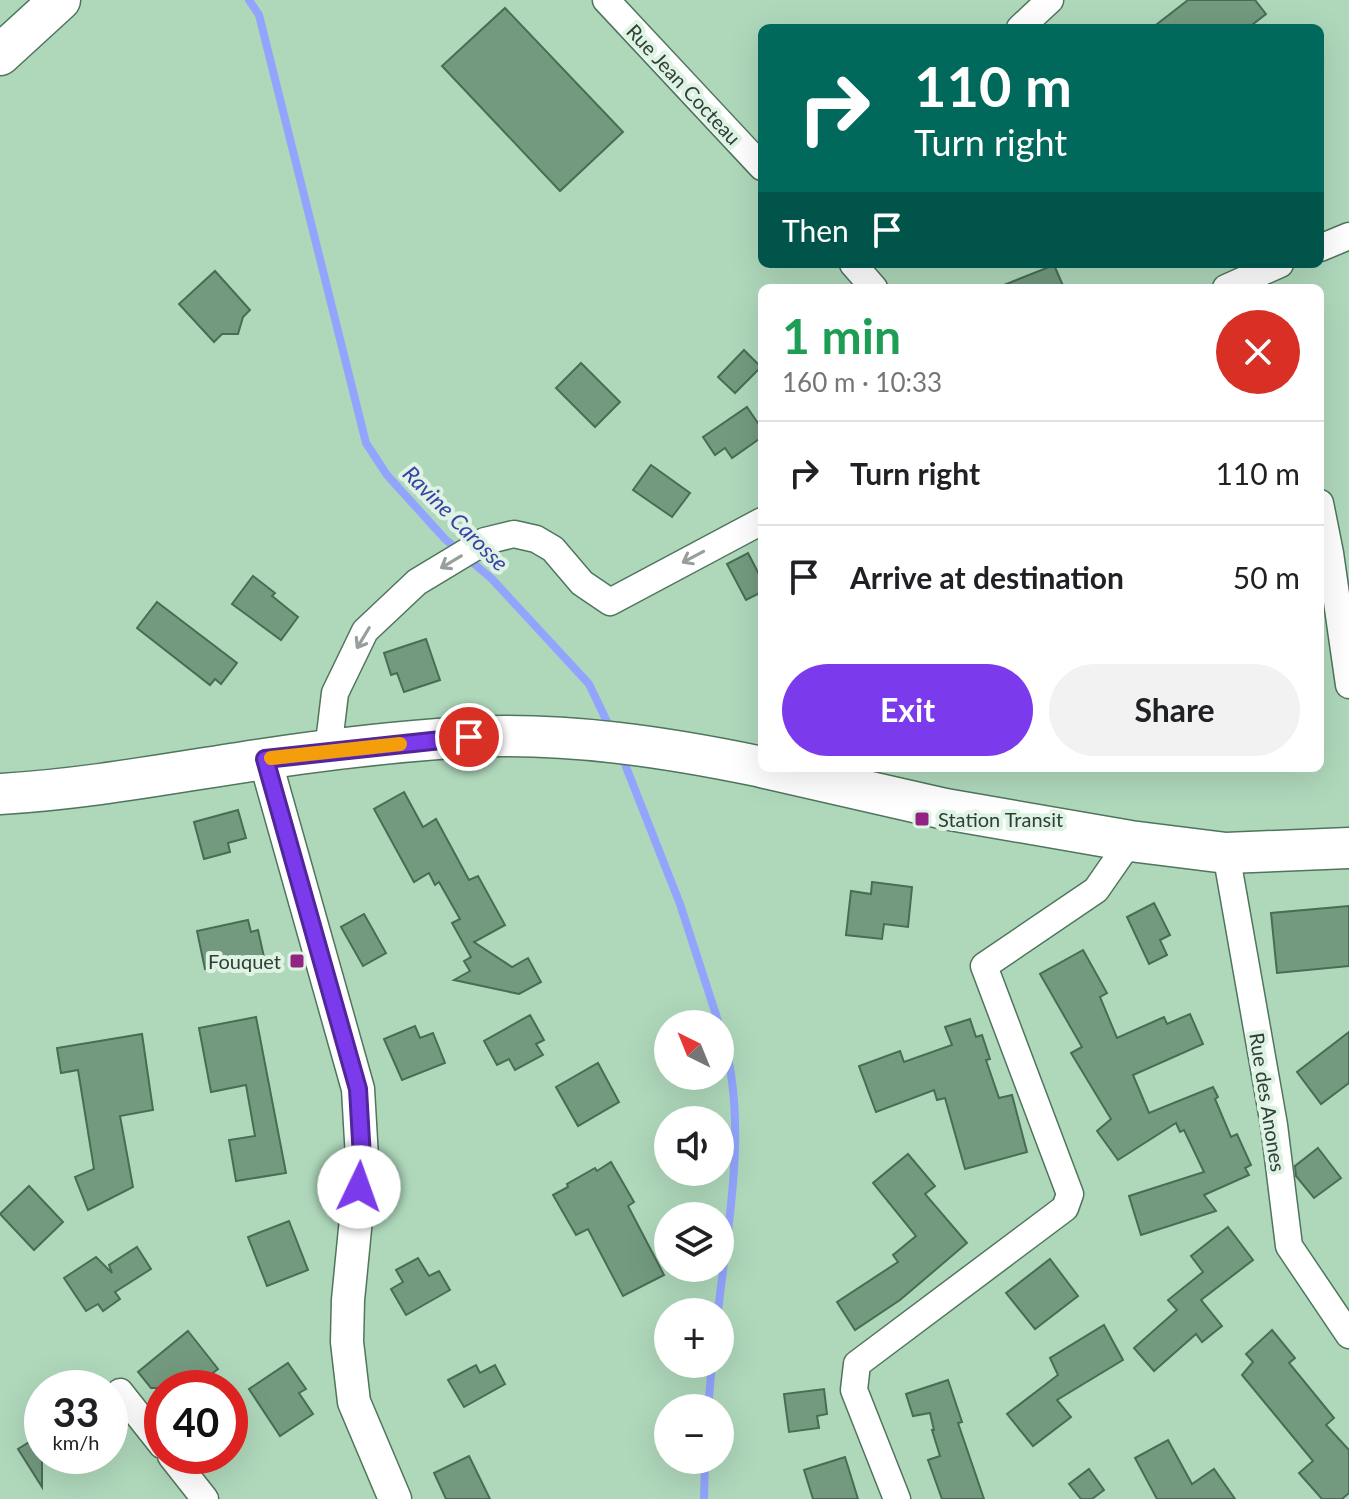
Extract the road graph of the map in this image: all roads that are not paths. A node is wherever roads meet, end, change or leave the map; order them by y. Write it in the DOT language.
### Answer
graph roads {
  1 [pos="606,0"];
  2 [pos="1050,0"];
  3 [pos="54,5"];
  4 [pos="1024,24"];
  5 [pos="0,55"];
  6 [pos="758,163"];
  7 [pos="1349,236"];
  8 [pos="1324,246"];
  9 [pos="856,268"];
  10 [pos="1276,273"];
  11 [pos="870,284"];
  12 [pos="1239,284"];
  13 [pos="758,523"];
  14 [pos="1324,528"];
  15 [pos="1349,685"];
  16 [pos="328,751"];
  17 [pos="265,759"];
  18 [pos="758,767"];
  19 [pos="782,772"];
  20 [pos="0,782"];
  21 [pos="42,792"];
  22 [pos="0,794"];
  23 [pos="1130,841"];
  24 [pos="1349,848"];
  25 [pos="1226,853"];
  26 [pos="1349,1335"];
  27 [pos="128,1402"];
  28 [pos="144,1422"];
  29 [pos="185,1474"];
  30 [pos="205,1499"];
  31 [pos="395,1499"];
  32 [pos="897,1499"];
  1 -- 6 [label="street, Rue Jean Cocteau"];
  2 -- 4 [label="street"];
  3 -- 5 [label="main road"];
  7 -- 8 [label="street"];
  9 -- 11 [label="street"];
  10 -- 12 [label="street"];
  13 -- 16 [label="street, one-way"];
  14 -- 15 [label="street"];
  16 -- 17 [label="main road"];
  16 -- 18 [label="main road"];
  17 -- 21 [label="main road"];
  17 -- 31 [label="street"];
  19 -- 23 [label="main road"];
  20 -- 21 [label="main road"];
  21 -- 22 [label="main road"];
  23 -- 25 [label="main road"];
  23 -- 32 [label="street"];
  24 -- 25 [label="main road"];
  25 -- 26 [label="street, Rue des Anones"];
  27 -- 28 [label="street"];
  29 -- 30 [label="street"];
}
